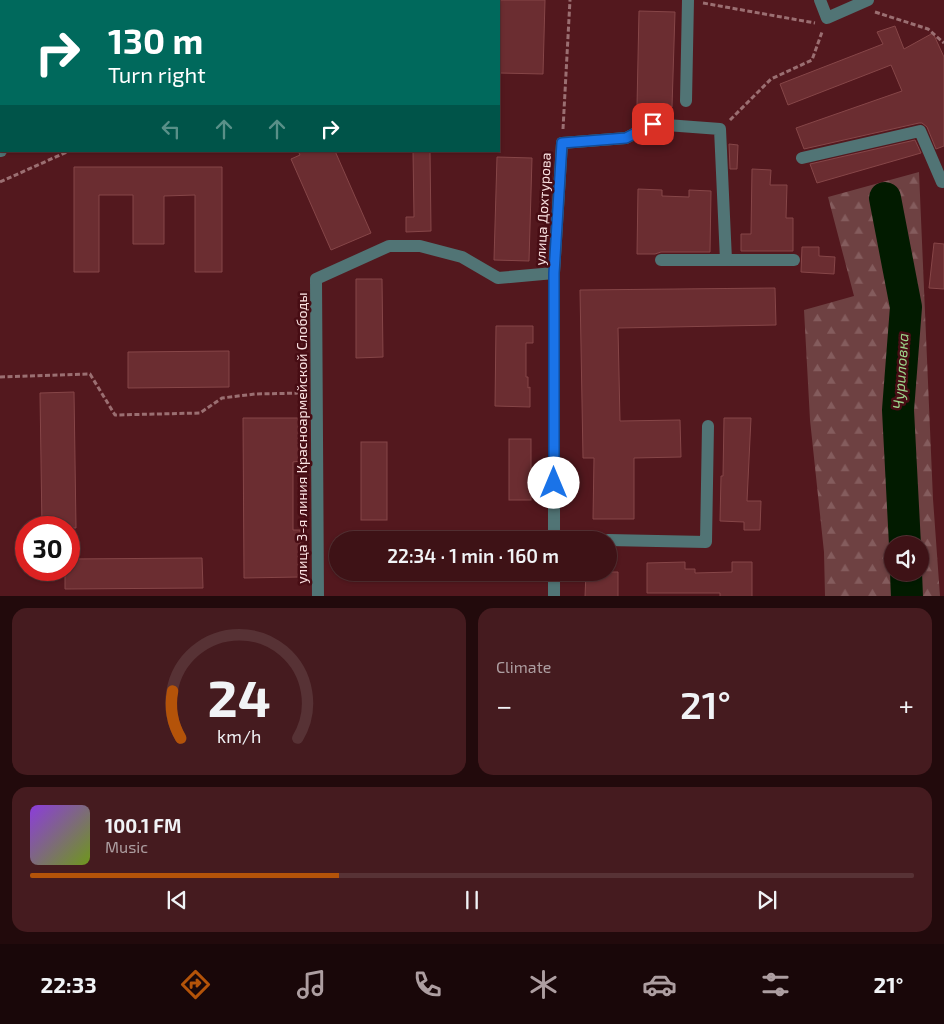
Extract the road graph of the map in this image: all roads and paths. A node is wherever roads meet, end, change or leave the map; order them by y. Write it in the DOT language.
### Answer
graph roads {
  1 [pos="570,0"];
  2 [pos="688,0"];
  3 [pos="820,0"];
  4 [pos="871,6"];
  5 [pos="827,18"];
  6 [pos="944,43"];
  7 [pos="686,101"];
  8 [pos="720,129"];
  9 [pos="562,143"];
  10 [pos="67,152"];
  11 [pos="802,158"];
  12 [pos="944,181"];
  13 [pos="0,182"];
  14 [pos="661,260"];
  15 [pos="726,260"];
  16 [pos="794,260"];
  17 [pos="554,273"];
  18 [pos="0,377"];
  19 [pos="317,392"];
  20 [pos="708,426"];
  21 [pos="554,531"];
  22 [pos="617,540"];
  23 [pos="554,581"];
  24 [pos="318,596"];
  25 [pos="554,596"];
  1 -- 9 [label="path, улица Дохтурова"];
  2 -- 5 [label="path"];
  2 -- 7 [label="street"];
  3 -- 5 [label="street"];
  4 -- 5 [label="street"];
  4 -- 6 [label="path"];
  5 -- 8 [label="path"];
  8 -- 9 [label="street"];
  8 -- 15 [label="street"];
  9 -- 17 [label="street, улица Дохтурова"];
  10 -- 13 [label="path"];
  11 -- 12 [label="street"];
  14 -- 15 [label="street"];
  15 -- 16 [label="street"];
  17 -- 19 [label="street, улица 3-я линия Красноармейской Слободы"];
  17 -- 21 [label="street, улица Дохтурова"];
  18 -- 19 [label="path"];
  19 -- 24 [label="street, улица 3-я линия Красноармейской Слободы"];
  20 -- 22 [label="street"];
  23 -- 25 [label="street"];
}
